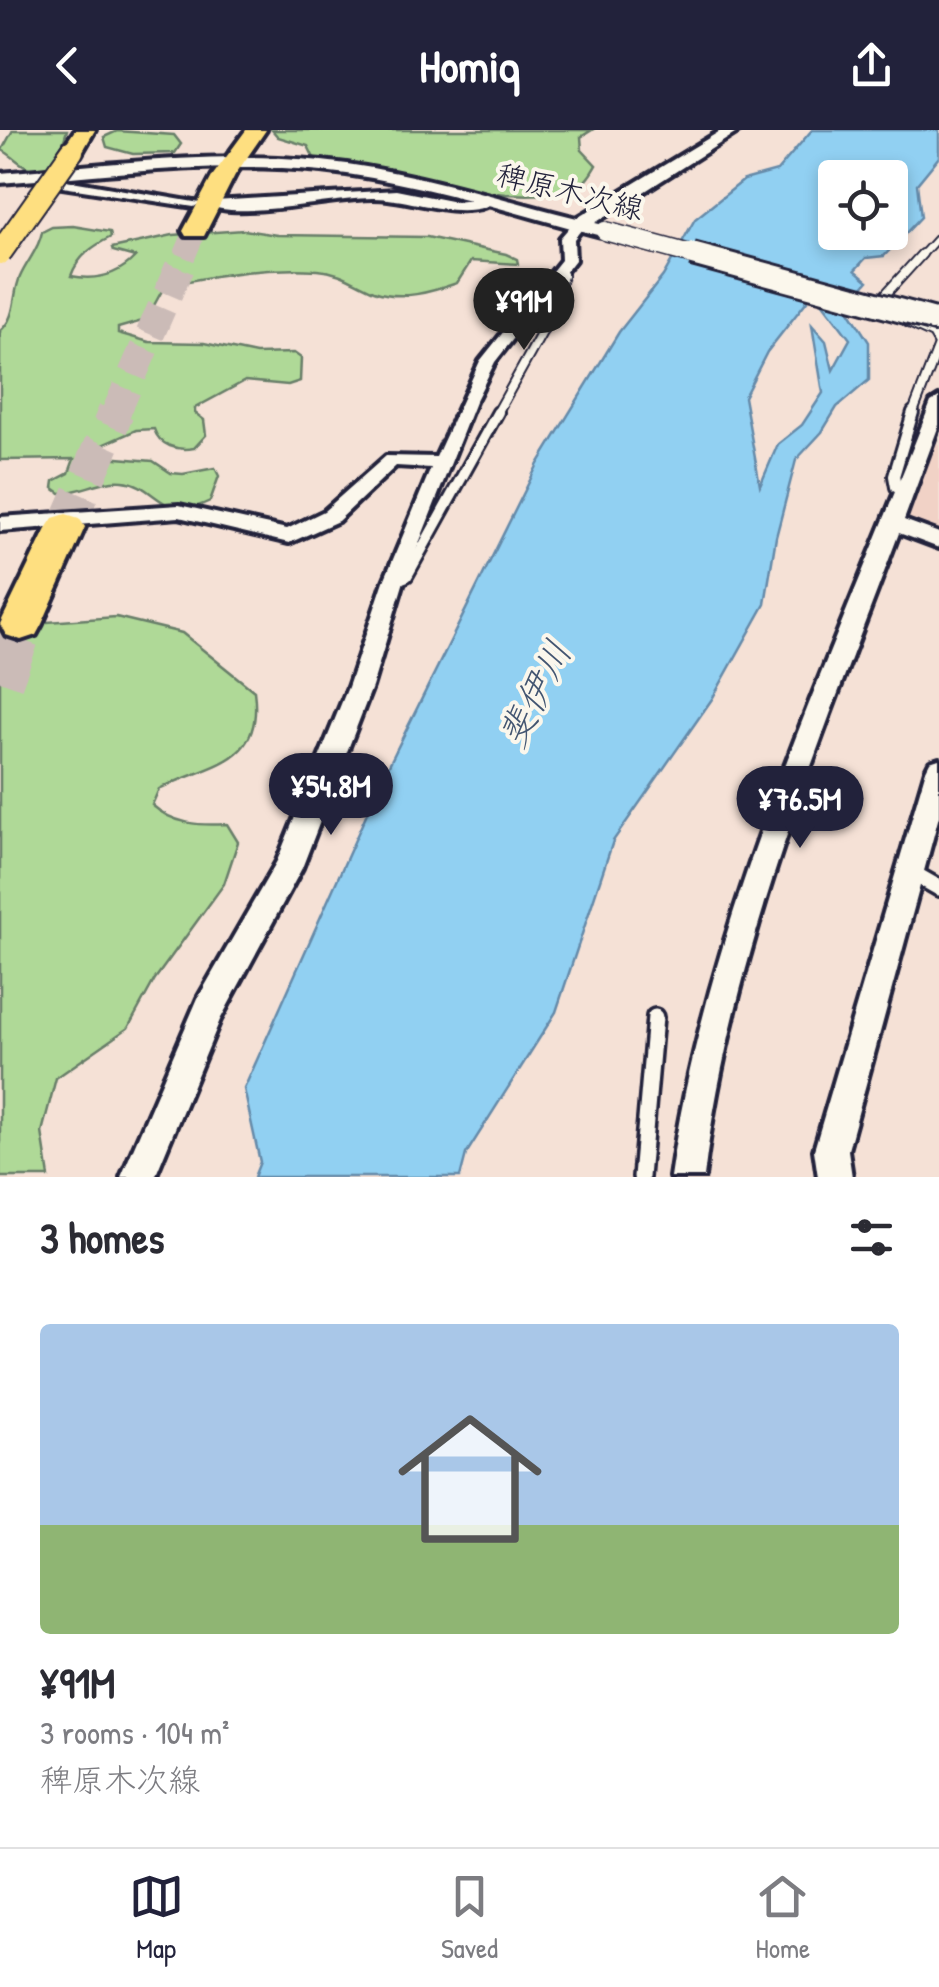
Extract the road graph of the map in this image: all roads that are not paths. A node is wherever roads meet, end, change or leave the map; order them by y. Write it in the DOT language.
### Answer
graph roads {
  1 [pos="256,130"];
  2 [pos="733,130"];
  3 [pos="79,141"];
  4 [pos="230,164"];
  5 [pos="51,174"];
  6 [pos="0,178"];
  7 [pos="488,202"];
  8 [pos="194,203"];
  9 [pos="215,206"];
  10 [pos="580,225"];
  11 [pos="195,230"];
  12 [pos="939,236"];
  13 [pos="0,252"];
  14 [pos="560,272"];
  15 [pos="939,321"];
  16 [pos="939,344"];
  17 [pos="939,402"];
  18 [pos="440,462"];
  19 [pos="904,491"];
  20 [pos="892,523"];
  21 [pos="0,524"];
  22 [pos="66,526"];
  23 [pos="939,541"];
  24 [pos="394,582"];
  25 [pos="21,624"];
  26 [pos="939,770"];
  27 [pos="908,870"];
  28 [pos="939,888"];
  29 [pos="655,1017"];
  30 [pos="138,1177"];
  31 [pos="641,1177"];
  32 [pos="688,1177"];
  33 [pos="835,1177"];
  1 -- 4 [label="highway"];
  2 -- 10 [label="main road"];
  3 -- 13 [label="highway, bridge"];
  4 -- 5 [label="main road, 稗原木次線"];
  4 -- 7 [label="main road, 稗原木次線"];
  4 -- 11 [label="highway"];
  5 -- 6 [label="main road, 稗原木次線"];
  5 -- 8 [label="street"];
  7 -- 9 [label="street"];
  7 -- 10 [label="main road, 稗原木次線"];
  10 -- 14 [label="street"];
  10 -- 15 [label="main road, 稗原木次線, bridge"];
  12 -- 16 [label="lane"];
  14 -- 18 [label="street"];
  14 -- 24 [label="lane"];
  16 -- 19 [label="lane"];
  17 -- 19 [label="street"];
  18 -- 21 [label="street"];
  18 -- 24 [label="street"];
  19 -- 20 [label="street"];
  20 -- 23 [label="street"];
  20 -- 32 [label="street"];
  22 -- 25 [label="highway"];
  24 -- 30 [label="street"];
  26 -- 27 [label="street"];
  27 -- 28 [label="lane"];
  27 -- 33 [label="street"];
  29 -- 31 [label="lane"];
}
